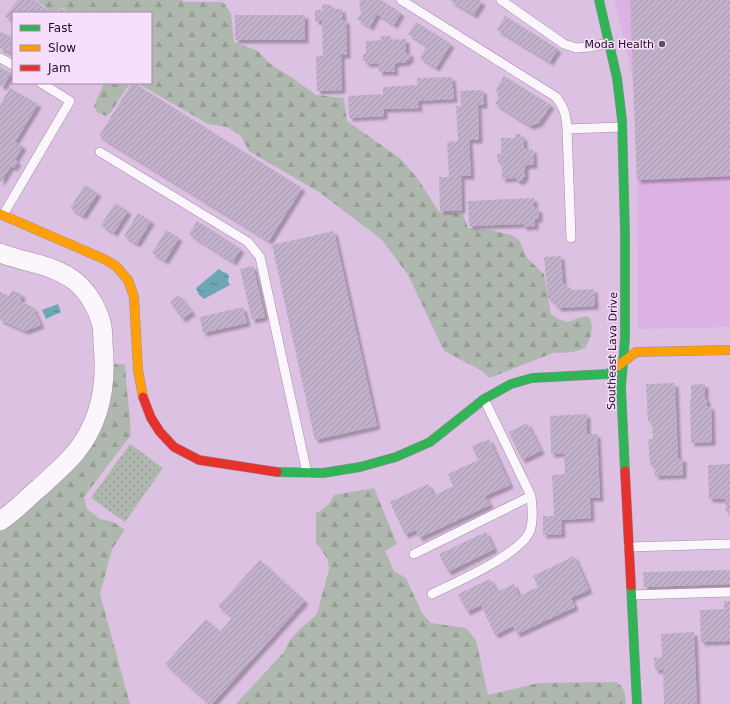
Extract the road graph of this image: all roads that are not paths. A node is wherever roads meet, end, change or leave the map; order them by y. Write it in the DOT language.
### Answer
graph roads {
  1 [pos="401,0"];
  2 [pos="501,0"];
  3 [pos="599,0"];
  4 [pos="609,43"];
  5 [pos="0,58"];
  6 [pos="12,64"];
  7 [pos="43,84"];
  8 [pos="622,127"];
  9 [pos="567,129"];
  10 [pos="100,152"];
  11 [pos="2,215"];
  12 [pos="571,238"];
  13 [pos="0,253"];
  14 [pos="730,350"];
  15 [pos="624,361"];
  16 [pos="484,399"];
  17 [pos="307,473"];
  18 [pos="531,496"];
  19 [pos="0,521"];
  20 [pos="730,544"];
  21 [pos="629,548"];
  22 [pos="414,554"];
  23 [pos="730,592"];
  24 [pos="432,594"];
  25 [pos="631,595"];
  26 [pos="637,704"];
  1 -- 9 [label="lane"];
  2 -- 4 [label="lane"];
  3 -- 4 [label="street, Southeast Lava Drive"];
  4 -- 8 [label="street, Southeast Lava Drive"];
  5 -- 6 [label="lane"];
  7 -- 11 [label="lane"];
  8 -- 9 [label="lane"];
  8 -- 15 [label="street, Southeast Lava Drive"];
  9 -- 12 [label="lane"];
  10 -- 17 [label="lane"];
  11 -- 17 [label="street"];
  13 -- 19 [label="street"];
  14 -- 15 [label="street"];
  15 -- 16 [label="street"];
  15 -- 21 [label="street, Southeast Lava Drive"];
  16 -- 17 [label="street"];
  16 -- 18 [label="lane"];
  18 -- 22 [label="lane"];
  18 -- 24 [label="lane"];
  20 -- 21 [label="lane"];
  21 -- 25 [label="street, Southeast Lava Drive"];
  23 -- 25 [label="lane"];
  25 -- 26 [label="street, Southeast Lava Drive"];
}
